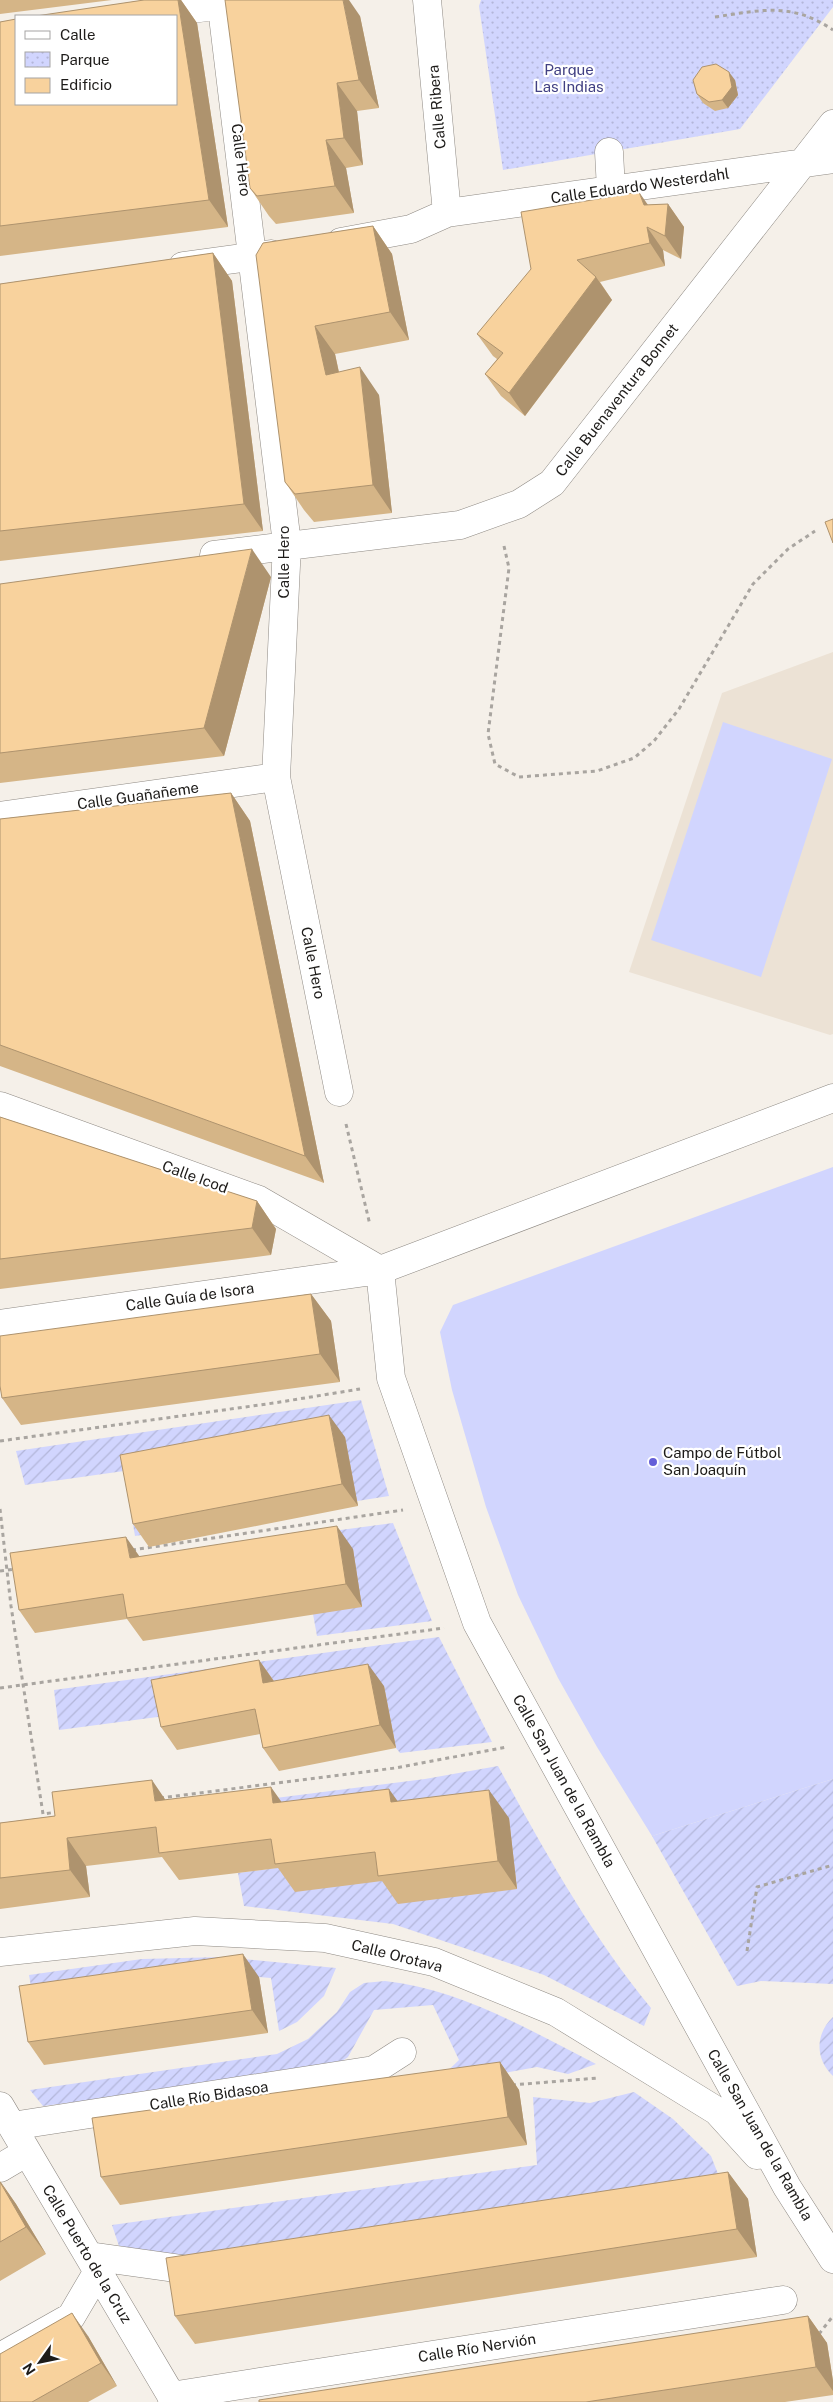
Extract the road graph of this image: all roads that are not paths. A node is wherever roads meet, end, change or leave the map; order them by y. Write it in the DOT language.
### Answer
graph roads {
  1 [pos="427,0"];
  2 [pos="221,2"];
  3 [pos="145,15"];
  4 [pos="833,124"];
  5 [pos="609,152"];
  6 [pos="833,159"];
  7 [pos="803,164"];
  8 [pos="611,190"];
  9 [pos="447,213"];
  10 [pos="253,257"];
  11 [pos="156,269"];
  12 [pos="287,544"];
  13 [pos="192,558"];
  14 [pos="276,777"];
  15 [pos="0,816"];
  16 [pos="339,1092"];
  17 [pos="833,1098"];
  18 [pos="0,1106"];
  19 [pos="380,1270"];
  20 [pos="0,1324"];
  21 [pos="0,1952"];
  22 [pos="402,2052"];
  23 [pos="6,2116"];
  24 [pos="27,2152"];
  25 [pos="0,2168"];
  26 [pos="787,2187"];
  27 [pos="833,2259"];
  28 [pos="93,2264"];
  29 [pos="228,2264"];
  30 [pos="783,2300"];
  31 [pos="0,2357"];
  32 [pos="173,2399"];
  1 -- 9 [label="street, Calle Ribera"];
  2 -- 3 [label="street"];
  2 -- 10 [label="street, Calle Hero"];
  4 -- 7 [label="street, Calle Buenaventura Bonnet"];
  5 -- 8 [label="street"];
  6 -- 7 [label="street, Calle Eduardo Westerdahl"];
  7 -- 8 [label="street, Calle Eduardo Westerdahl"];
  7 -- 12 [label="street, Calle Buenaventura Bonnet"];
  8 -- 9 [label="street, Calle Eduardo Westerdahl"];
  9 -- 10 [label="street, Calle Eduardo Westerdahl"];
  10 -- 11 [label="street, Calle Eduardo Westerdahl"];
  10 -- 12 [label="street, Calle Hero"];
  12 -- 13 [label="street, Calle Buenaventura Bonnet"];
  12 -- 14 [label="street, Calle Hero"];
  14 -- 15 [label="street, Calle Guañañeme"];
  14 -- 16 [label="street, Calle Hero"];
  17 -- 19 [label="street, Calle Guía de Isora"];
  18 -- 19 [label="street, Calle Icod"];
  19 -- 20 [label="street, Calle Guía de Isora"];
  19 -- 26 [label="street, Calle San Juan de la Rambla"];
  21 -- 26 [label="street, Calle Orotava"];
  22 -- 23 [label="street, Calle Río Bidasoa"];
  23 -- 24 [label="street, Calle Puerto de la Cruz"];
  24 -- 25 [label="street"];
  24 -- 28 [label="street, Calle Puerto de la Cruz"];
  26 -- 27 [label="street, Calle San Juan de la Rambla"];
  28 -- 29 [label="street"];
  28 -- 31 [label="street"];
  28 -- 32 [label="street, Calle Puerto de la Cruz"];
  30 -- 32 [label="street, Calle Río Nervión"];
}
